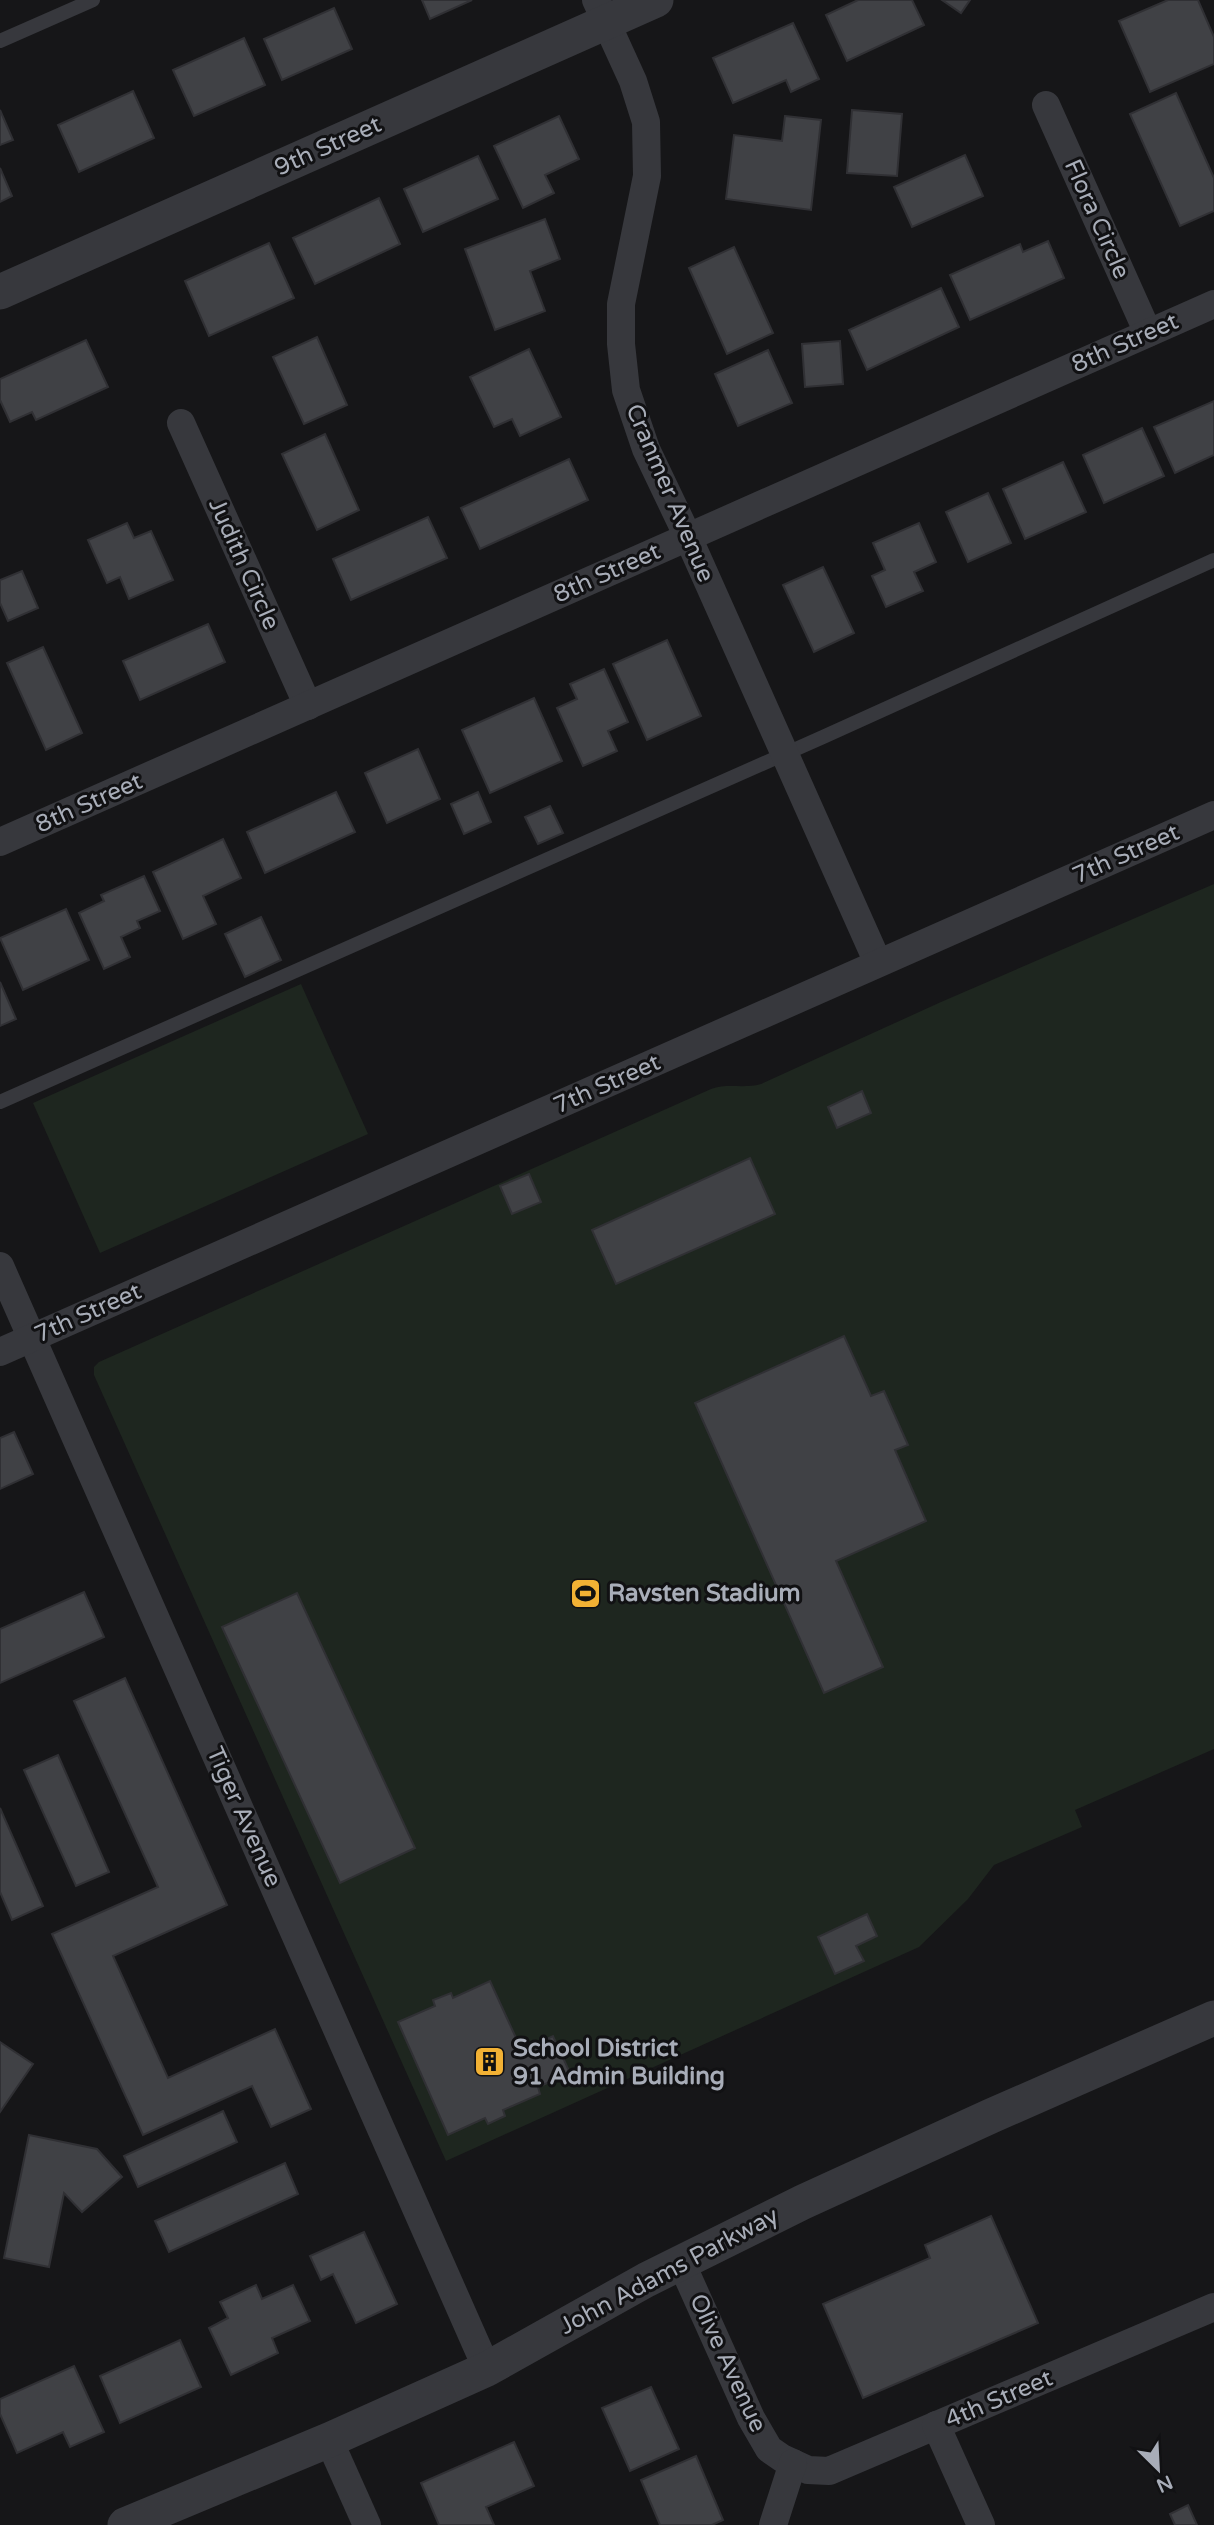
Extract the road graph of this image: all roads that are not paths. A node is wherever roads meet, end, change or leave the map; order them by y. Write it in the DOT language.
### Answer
graph roads {
  1 [pos="93,0"];
  2 [pos="656,0"];
  3 [pos="601,12"];
  4 [pos="0,41"];
  5 [pos="1046,105"];
  6 [pos="0,292"];
  7 [pos="1214,304"];
  8 [pos="1148,333"];
  9 [pos="180,423"];
  10 [pos="688,537"];
  11 [pos="1214,560"];
  12 [pos="307,706"];
  13 [pos="784,754"];
  14 [pos="1214,815"];
  15 [pos="0,842"];
  16 [pos="878,963"];
  17 [pos="0,1102"];
  18 [pos="0,1266"];
  19 [pos="31,1338"];
  20 [pos="0,1352"];
  21 [pos="1214,2018"];
  22 [pos="681,2262"];
  23 [pos="1214,2307"];
  24 [pos="487,2369"];
  25 [pos="936,2425"];
  26 [pos="329,2440"];
  27 [pos="787,2461"];
  28 [pos="125,2525"];
  29 [pos="368,2525"];
  30 [pos="773,2525"];
  31 [pos="981,2525"];
  1 -- 4 [label="lane"];
  2 -- 3 [label="street, 9th Street"];
  3 -- 6 [label="street, 9th Street"];
  3 -- 10 [label="street, Cranmer Avenue"];
  5 -- 8 [label="street, Flora Circle"];
  7 -- 8 [label="street, 8th Street"];
  8 -- 10 [label="street, 8th Street"];
  9 -- 12 [label="street, Judith Circle"];
  10 -- 12 [label="street, 8th Street"];
  10 -- 13 [label="street, Cranmer Avenue"];
  11 -- 13 [label="lane"];
  12 -- 15 [label="street, 8th Street"];
  13 -- 16 [label="street, Cranmer Avenue"];
  13 -- 17 [label="lane"];
  14 -- 16 [label="street, 7th Street"];
  16 -- 19 [label="street, 7th Street"];
  18 -- 19 [label="street, Tiger Avenue"];
  19 -- 20 [label="street, 7th Street"];
  19 -- 24 [label="street, Tiger Avenue"];
  21 -- 22 [label="street, John Adams Parkway"];
  22 -- 24 [label="street, John Adams Parkway"];
  22 -- 27 [label="street, Olive Avenue"];
  23 -- 25 [label="street, 4th Street"];
  24 -- 26 [label="street, John Adams Parkway"];
  25 -- 27 [label="street, 4th Street"];
  25 -- 31 [label="street"];
  26 -- 28 [label="street, John Adams Parkway"];
  26 -- 29 [label="street"];
  27 -- 30 [label="street"];
}
